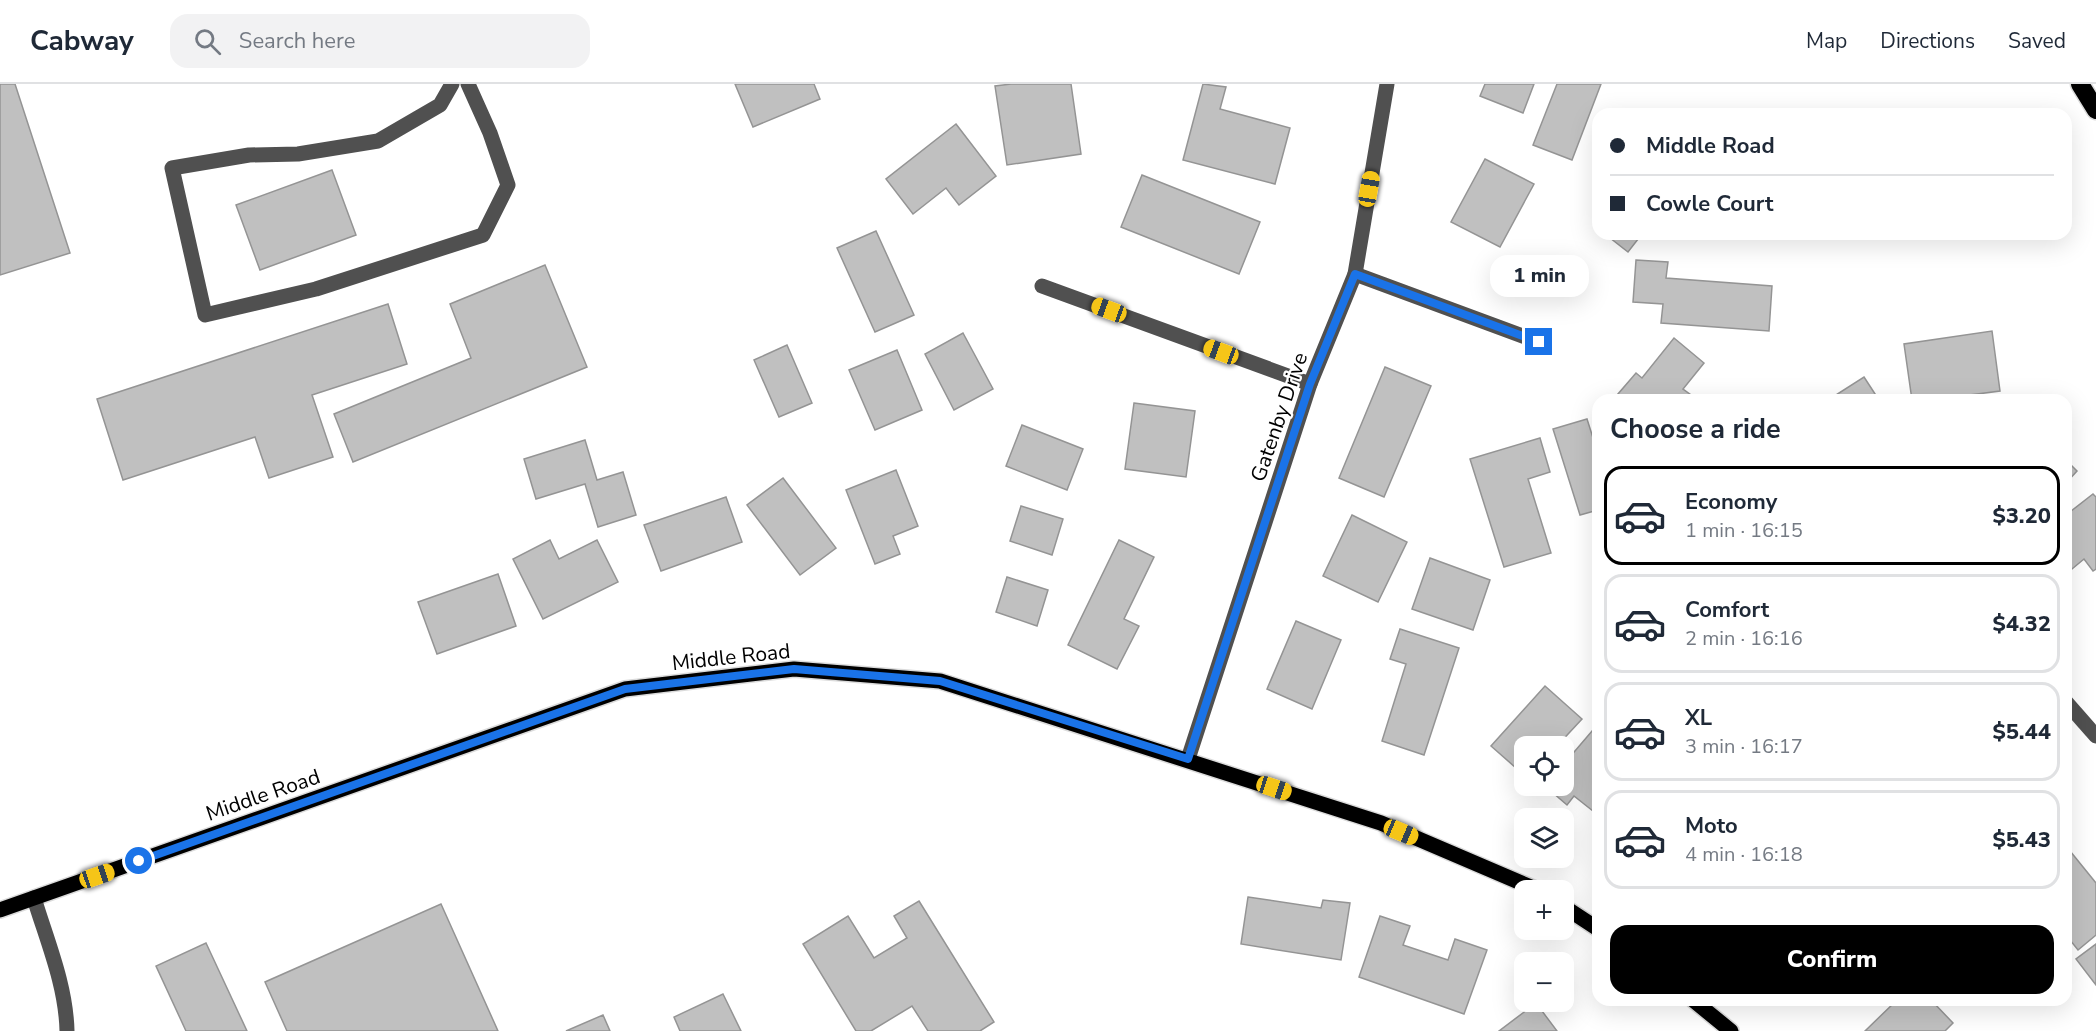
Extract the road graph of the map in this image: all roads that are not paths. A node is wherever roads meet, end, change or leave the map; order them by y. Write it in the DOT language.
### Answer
graph roads {
  1 [pos="452,84"];
  2 [pos="468,84"];
  3 [pos="1387,84"];
  4 [pos="2080,84"];
  5 [pos="2091,84"];
  6 [pos="2096,91"];
  7 [pos="2096,110"];
  8 [pos="1355,274"];
  9 [pos="1042,286"];
  10 [pos="1539,342"];
  11 [pos="1310,384"];
  12 [pos="2072,709"];
  13 [pos="2096,736"];
  14 [pos="1188,759"];
  15 [pos="1514,880"];
  16 [pos="34,898"];
  17 [pos="0,910"];
  18 [pos="1574,913"];
  19 [pos="1592,925"];
  20 [pos="1700,1006"];
  21 [pos="67,1031"];
  22 [pos="1731,1031"];
  1 -- 2 [label="street"];
  3 -- 8 [label="street, Gatenby Drive"];
  4 -- 7 [label="highway"];
  5 -- 6 [label="highway"];
  8 -- 10 [label="street"];
  8 -- 11 [label="street, Gatenby Drive"];
  9 -- 11 [label="street"];
  11 -- 14 [label="street, Gatenby Drive"];
  12 -- 13 [label="street"];
  14 -- 15 [label="main road, Middle Road"];
  14 -- 16 [label="main road, Middle Road"];
  16 -- 17 [label="main road, Middle Road"];
  16 -- 21 [label="street"];
  18 -- 19 [label="main road"];
  20 -- 22 [label="main road"];
}
